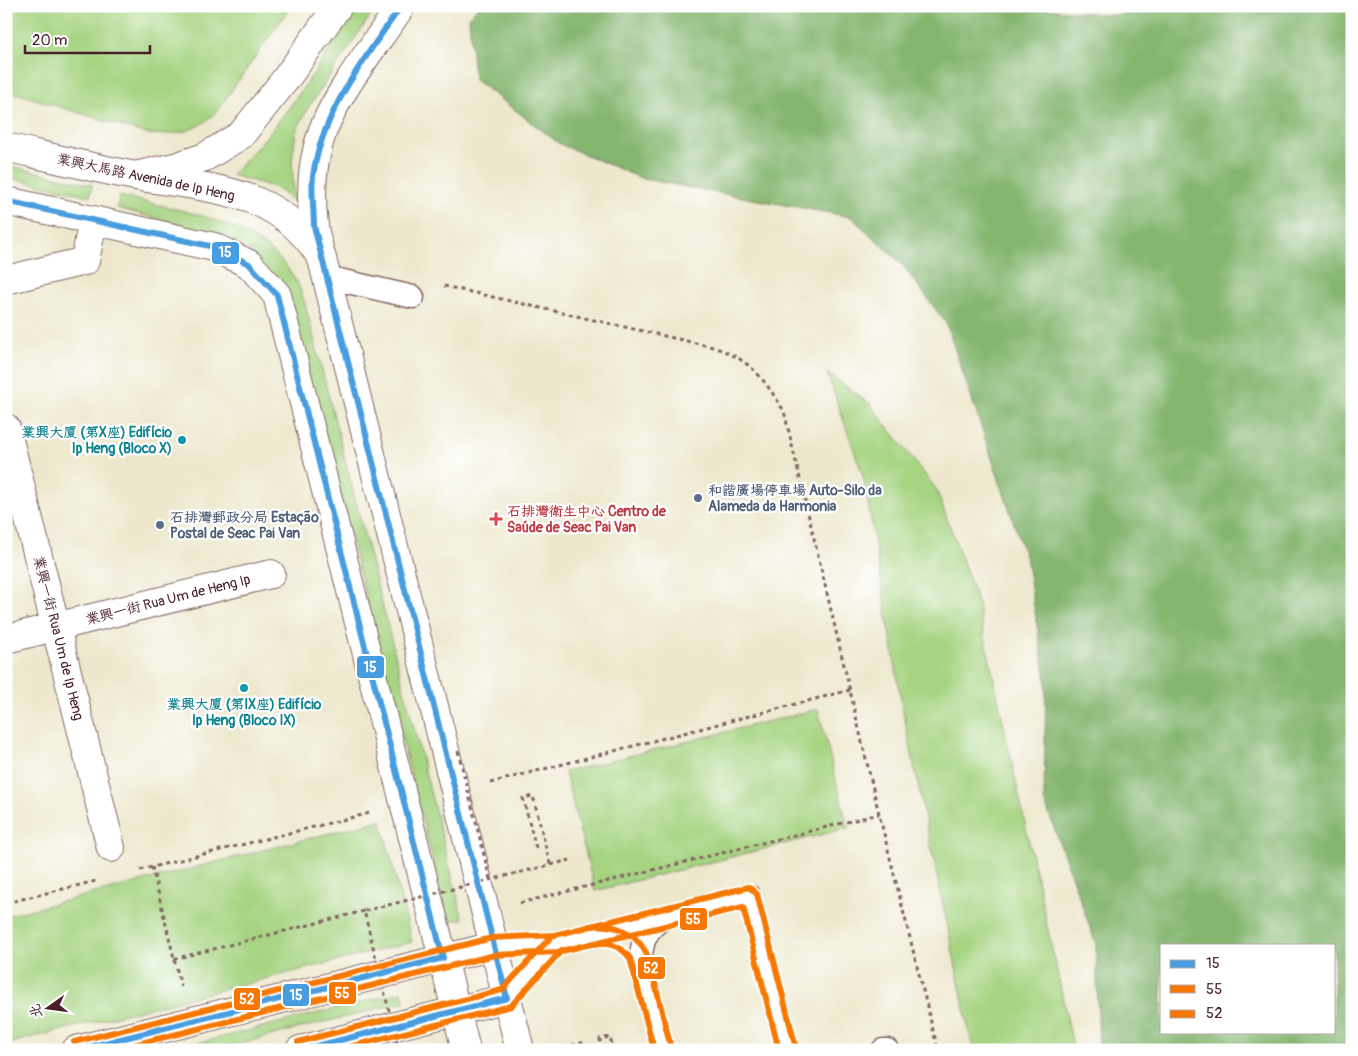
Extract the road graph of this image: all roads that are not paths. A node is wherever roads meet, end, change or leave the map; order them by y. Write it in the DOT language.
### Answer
graph roads {
  1 [pos="338,6"];
  2 [pos="401,6"];
  3 [pos="6,147"];
  4 [pos="135,176"];
  5 [pos="6,201"];
  6 [pos="93,220"];
  7 [pos="324,268"];
  8 [pos="6,280"];
  9 [pos="413,297"];
  10 [pos="6,428"];
  11 [pos="271,574"];
  12 [pos="56,627"];
  13 [pos="6,639"];
  14 [pos="111,848"];
  15 [pos="666,917"];
  16 [pos="591,935"];
  17 [pos="556,944"];
  18 [pos="494,946"];
  19 [pos="443,958"];
  20 [pos="641,960"];
  21 [pos="507,998"];
  22 [pos="456,1011"];
  23 [pos="76,1050"];
  24 [pos="300,1050"];
  25 [pos="466,1050"];
  26 [pos="520,1050"];
  27 [pos="663,1050"];
  28 [pos="788,1050"];
  1 -- 4 [label="street"];
  2 -- 7 [label="street"];
  3 -- 4 [label="street, 業興大馬路 Avenida de Ip Heng"];
  4 -- 7 [label="street, 業興大馬路 Avenida de Ip Heng"];
  5 -- 6 [label="street"];
  6 -- 8 [label="street"];
  6 -- 19 [label="street"];
  7 -- 9 [label="lane"];
  7 -- 18 [label="street"];
  10 -- 12 [label="street, 業興一街 Rua Um de Ip Heng"];
  11 -- 12 [label="street, 業興一街 Rua Um de Heng Ip"];
  12 -- 13 [label="street, 業興一街 Rua Um de Heng Ip"];
  12 -- 14 [label="street, 業興一街 Rua Um de Ip Heng"];
  15 -- 16 [label="lane"];
  15 -- 20 [label="lane"];
  15 -- 28 [label="lane"];
  16 -- 17 [label="lane"];
  16 -- 20 [label="lane"];
  17 -- 18 [label="lane"];
  17 -- 21 [label="lane"];
  18 -- 19 [label="street"];
  18 -- 21 [label="street"];
  19 -- 22 [label="street"];
  19 -- 23 [label="street"];
  20 -- 27 [label="lane"];
  21 -- 22 [label="street"];
  21 -- 26 [label="street"];
  22 -- 24 [label="street"];
  22 -- 25 [label="street"];
}
